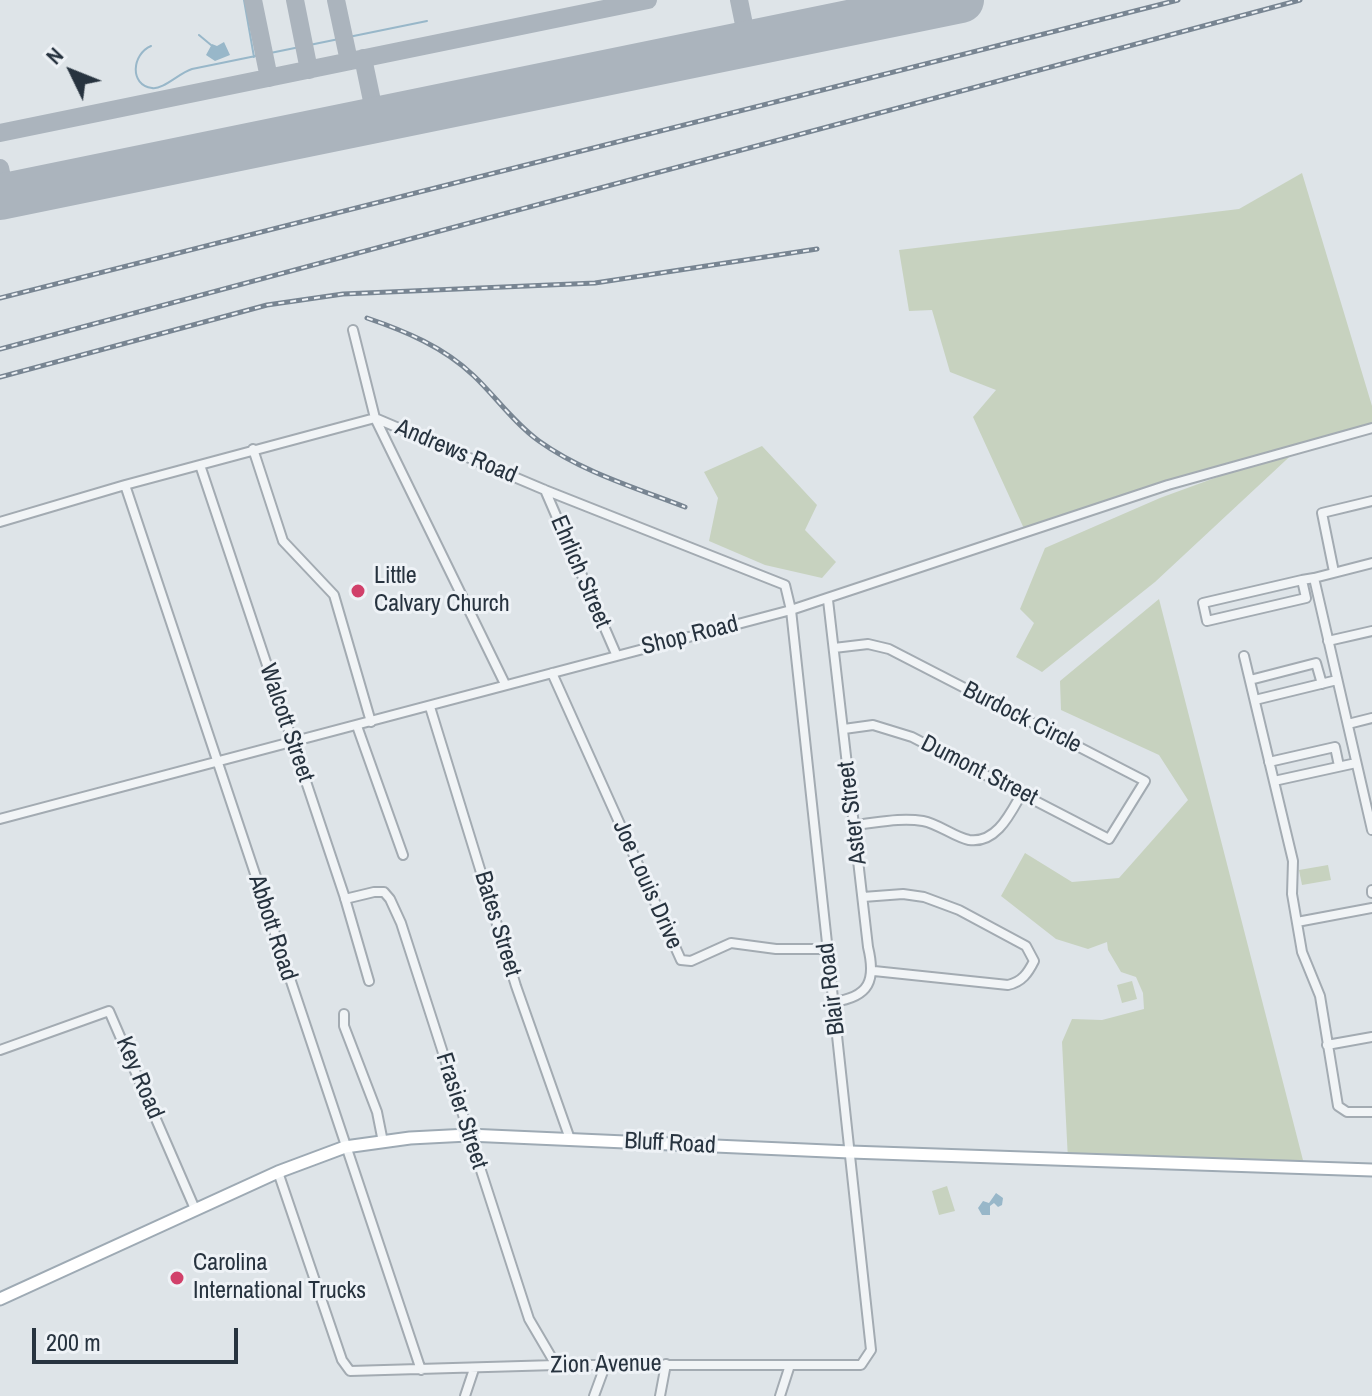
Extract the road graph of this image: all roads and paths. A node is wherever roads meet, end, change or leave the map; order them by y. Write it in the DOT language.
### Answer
graph roads {
  1 [pos="353,330"];
  2 [pos="375,418"];
  3 [pos="1372,428"];
  4 [pos="253,449"];
  5 [pos="200,465"];
  6 [pos="125,485"];
  7 [pos="545,490"];
  8 [pos="1372,501"];
  9 [pos="0,522"];
  10 [pos="1372,563"];
  11 [pos="1334,572"];
  12 [pos="1314,578"];
  13 [pos="1302,580"];
  14 [pos="828,600"];
  15 [pos="791,610"];
  16 [pos="1372,631"];
  17 [pos="1328,641"];
  18 [pos="834,648"];
  19 [pos="616,654"];
  20 [pos="1244,656"];
  21 [pos="552,673"];
  22 [pos="1250,680"];
  23 [pos="1337,680"];
  24 [pos="505,684"];
  25 [pos="1322,684"];
  26 [pos="1255,700"];
  27 [pos="430,707"];
  28 [pos="1372,718"];
  29 [pos="371,722"];
  30 [pos="1348,724"];
  31 [pos="357,726"];
  32 [pos="844,729"];
  33 [pos="292,743"];
  34 [pos="217,761"];
  35 [pos="1269,762"];
  36 [pos="1356,763"];
  37 [pos="1339,766"];
  38 [pos="1274,781"];
  39 [pos="1022,793"];
  40 [pos="1372,799"];
  41 [pos="1367,809"];
  42 [pos="0,819"];
  43 [pos="854,825"];
  44 [pos="1372,826"];
  45 [pos="1109,839"];
  46 [pos="403,855"];
  47 [pos="863,897"];
  48 [pos="345,899"];
  49 [pos="1372,908"];
  50 [pos="1297,922"];
  51 [pos="827,949"];
  52 [pos="874,971"];
  53 [pos="369,981"];
  54 [pos="833,1002"];
  55 [pos="344,1014"];
  56 [pos="1372,1037"];
  57 [pos="1327,1045"];
  58 [pos="0,1050"];
  59 [pos="1372,1112"];
  60 [pos="468,1135"];
  61 [pos="570,1139"];
  62 [pos="383,1142"];
  63 [pos="345,1147"];
  64 [pos="850,1152"];
  65 [pos="1372,1170"];
  66 [pos="278,1172"];
  67 [pos="195,1209"];
  68 [pos="0,1299"];
  69 [pos="666,1364"];
  70 [pos="556,1365"];
  71 [pos="790,1365"];
  72 [pos="861,1365"];
  73 [pos="605,1366"];
  74 [pos="474,1369"];
  75 [pos="421,1370"];
  76 [pos="465,1396"];
  77 [pos="594,1396"];
  78 [pos="660,1396"];
  79 [pos="780,1396"];
  1 -- 2 [label="street"];
  2 -- 4 [label="street, Andrews Road"];
  2 -- 7 [label="street, Andrews Road"];
  2 -- 24 [label="street"];
  3 -- 14 [label="street, Shop Road"];
  4 -- 5 [label="street, Andrews Road"];
  4 -- 29 [label="street"];
  5 -- 6 [label="street, Andrews Road"];
  5 -- 33 [label="street, Walcott Street"];
  6 -- 9 [label="street, Andrews Road"];
  6 -- 34 [label="street, Abbott Road"];
  7 -- 15 [label="street, Andrews Road"];
  7 -- 19 [label="street, Ehrlich Street"];
  8 -- 11 [label="street"];
  10 -- 11 [label="street"];
  11 -- 12 [label="street"];
  12 -- 13 [label="street"];
  12 -- 17 [label="street"];
  13 -- 13 [label="street"];
  14 -- 15 [label="street, Shop Road"];
  14 -- 18 [label="street, Aster Street"];
  15 -- 19 [label="street, Shop Road"];
  15 -- 51 [label="street, Blair Road"];
  16 -- 17 [label="street"];
  17 -- 23 [label="street"];
  18 -- 32 [label="street, Aster Street"];
  18 -- 45 [label="street, Burdock Circle"];
  19 -- 21 [label="street, Shop Road"];
  20 -- 22 [label="street"];
  21 -- 24 [label="street, Shop Road"];
  21 -- 51 [label="street, Joe Louis Drive"];
  22 -- 25 [label="street"];
  22 -- 26 [label="street"];
  23 -- 25 [label="street"];
  23 -- 30 [label="street"];
  24 -- 27 [label="street, Shop Road"];
  25 -- 26 [label="street"];
  26 -- 35 [label="street"];
  27 -- 29 [label="street, Shop Road"];
  27 -- 61 [label="street, Bates Street"];
  28 -- 30 [label="street"];
  29 -- 31 [label="street, Shop Road"];
  30 -- 36 [label="street"];
  31 -- 33 [label="street, Shop Road"];
  31 -- 46 [label="street"];
  32 -- 39 [label="street, Dumont Street"];
  32 -- 43 [label="street, Aster Street"];
  33 -- 34 [label="street, Shop Road"];
  33 -- 48 [label="street, Walcott Street"];
  34 -- 42 [label="street, Shop Road"];
  34 -- 63 [label="street, Abbott Road"];
  35 -- 37 [label="street"];
  35 -- 38 [label="street"];
  36 -- 37 [label="street"];
  36 -- 41 [label="street"];
  37 -- 38 [label="street"];
  38 -- 50 [label="street"];
  39 -- 43 [label="street"];
  39 -- 45 [label="street, Dumont Street"];
  40 -- 41 [label="street"];
  41 -- 44 [label="street"];
  43 -- 47 [label="street, Aster Street"];
  47 -- 52 [label="street, Aster Street"];
  47 -- 52 [label="street"];
  48 -- 53 [label="street, Walcott Street"];
  48 -- 60 [label="street, Frasier Street"];
  49 -- 50 [label="street"];
  50 -- 57 [label="street"];
  51 -- 54 [label="street, Blair Road"];
  52 -- 54 [label="street"];
  54 -- 64 [label="street, Blair Road"];
  55 -- 62 [label="street"];
  56 -- 57 [label="street"];
  57 -- 59 [label="street"];
  58 -- 67 [label="street, Key Road"];
  60 -- 61 [label="main road, Bluff Road"];
  60 -- 62 [label="main road, Bluff Road"];
  60 -- 70 [label="street, Frasier Street"];
  61 -- 64 [label="main road, Bluff Road"];
  62 -- 63 [label="main road, Bluff Road"];
  63 -- 66 [label="main road, Bluff Road"];
  63 -- 75 [label="street, Abbott Road"];
  64 -- 65 [label="main road, Bluff Road"];
  64 -- 72 [label="street, Blair Road"];
  66 -- 67 [label="main road, Bluff Road"];
  66 -- 75 [label="street, Zion Avenue"];
  67 -- 68 [label="main road, Bluff Road"];
  69 -- 71 [label="street, Zion Avenue"];
  69 -- 73 [label="street, Zion Avenue"];
  69 -- 78 [label="street"];
  70 -- 73 [label="street, Zion Avenue"];
  70 -- 74 [label="street, Zion Avenue"];
  71 -- 72 [label="street, Zion Avenue"];
  71 -- 79 [label="street"];
  73 -- 77 [label="street"];
  74 -- 75 [label="street, Zion Avenue"];
  74 -- 76 [label="street"];
}
